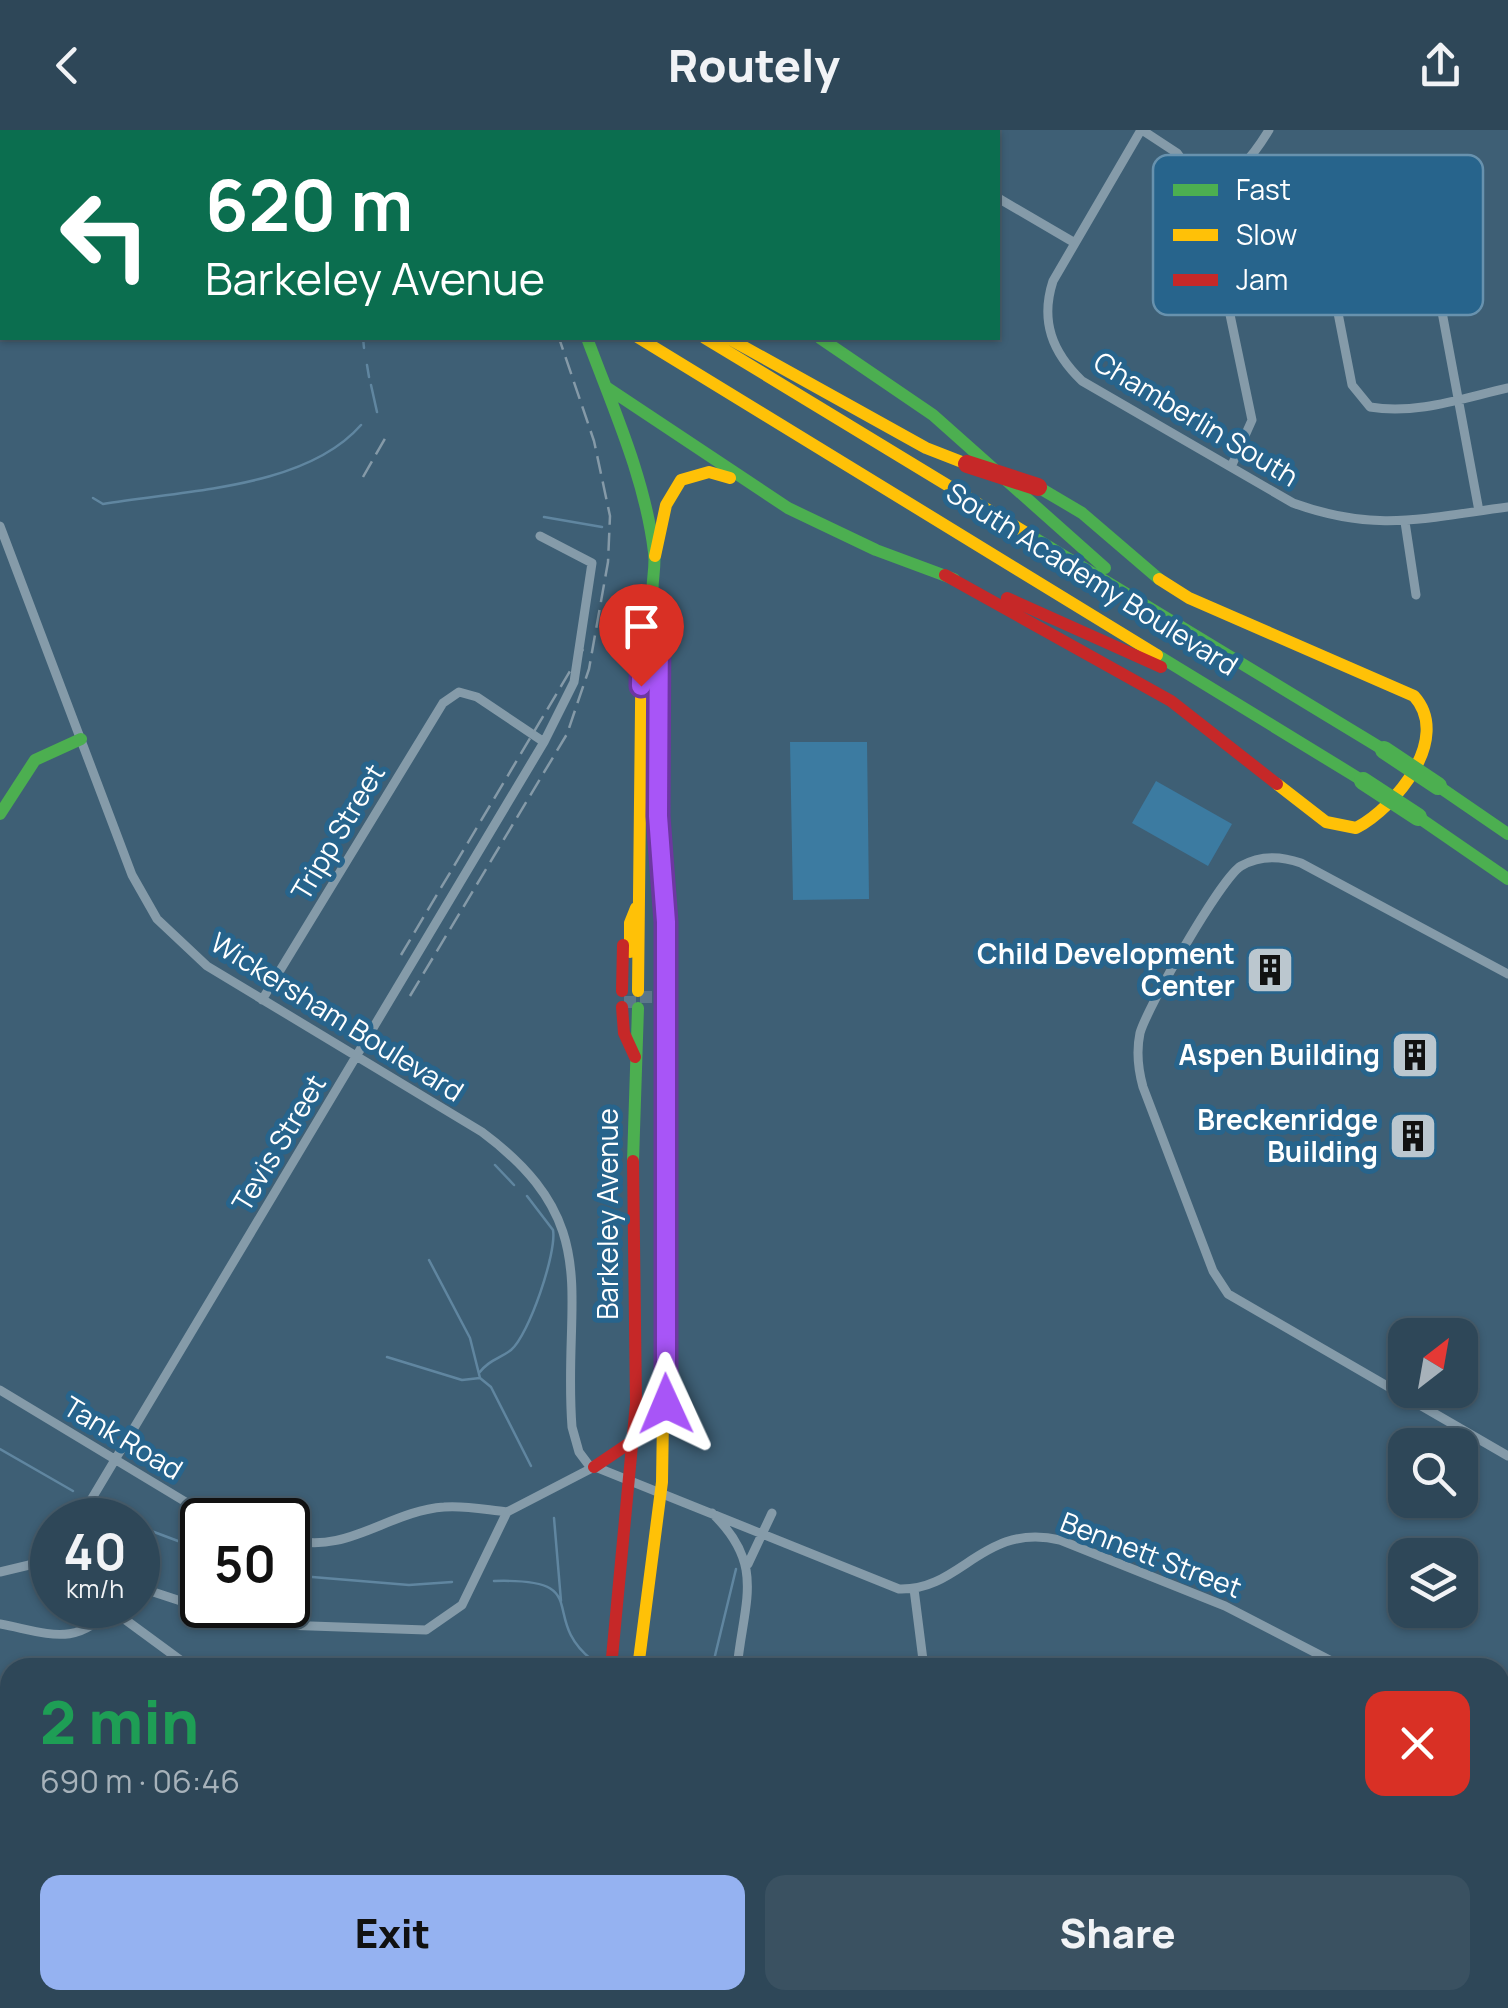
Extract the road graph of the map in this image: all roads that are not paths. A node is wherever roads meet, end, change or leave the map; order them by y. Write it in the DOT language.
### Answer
graph roads {
  1 [pos="1141,130"];
  2 [pos="1268,130"];
  3 [pos="1179,155"];
  4 [pos="1253,155"];
  5 [pos="1000,199"];
  6 [pos="1075,243"];
  7 [pos="1230,315"];
  8 [pos="1338,315"];
  9 [pos="1443,315"];
  10 [pos="588,340"];
  11 [pos="642,340"];
  12 [pos="708,340"];
  13 [pos="732,340"];
  14 [pos="823,340"];
  15 [pos="606,387"];
  16 [pos="1508,388"];
  17 [pos="1460,399"];
  18 [pos="1231,467"];
  19 [pos="758,489"];
  20 [pos="1508,507"];
  21 [pos="1479,511"];
  22 [pos="1406,522"];
  23 [pos="0,526"];
  24 [pos="540,536"];
  25 [pos="655,556"];
  26 [pos="945,575"];
  27 [pos="1416,595"];
  28 [pos="651,600"];
  29 [pos="1182,624"];
  30 [pos="1271,722"];
  31 [pos="82,739"];
  32 [pos="544,742"];
  33 [pos="0,814"];
  34 [pos="1508,834"];
  35 [pos="1508,880"];
  36 [pos="639,901"];
  37 [pos="1508,974"];
  38 [pos="634,999"];
  39 [pos="262,1000"];
  40 [pos="357,1058"];
  41 [pos="0,1390"];
  42 [pos="634,1440"];
  43 [pos="1508,1456"];
  44 [pos="114,1460"];
  45 [pos="594,1467"];
  46 [pos="632,1480"];
  47 [pos="661,1490"];
  48 [pos="92,1498"];
  49 [pos="184,1498"];
  50 [pos="707,1508"];
  51 [pos="507,1512"];
  52 [pos="772,1513"];
  53 [pos="763,1533"];
  54 [pos="310,1540"];
  55 [pos="748,1564"];
  56 [pos="30,1565"];
  57 [pos="0,1572"];
  58 [pos="914,1589"];
  59 [pos="160,1594"];
  60 [pos="0,1624"];
  61 [pos="90,1628"];
  62 [pos="138,1628"];
  63 [pos="177,1658"];
  64 [pos="613,1658"];
  65 [pos="639,1658"];
  66 [pos="739,1658"];
  67 [pos="923,1658"];
  68 [pos="1326,1658"];
  1 -- 3 [label="street"];
  1 -- 6 [label="street, Chamberlin South"];
  2 -- 4 [label="street"];
  5 -- 6 [label="street"];
  6 -- 18 [label="street, Chamberlin South"];
  7 -- 18 [label="street"];
  8 -- 17 [label="street"];
  9 -- 17 [label="street"];
  10 -- 15 [label="main road"];
  11 -- 30 [label="main road, South Academy Boulevard"];
  12 -- 29 [label="main road, South Academy Boulevard"];
  13 -- 26 [label="main road, bridge"];
  14 -- 29 [label="main road"];
  15 -- 19 [label="main road"];
  15 -- 25 [label="main road"];
  16 -- 17 [label="street"];
  17 -- 21 [label="street"];
  18 -- 22 [label="street, Chamberlin South"];
  19 -- 25 [label="main road"];
  19 -- 26 [label="main road"];
  20 -- 21 [label="street, Chamberlin South"];
  21 -- 22 [label="street, Chamberlin South"];
  22 -- 27 [label="street"];
  23 -- 31 [label="street, Wickersham Boulevard"];
  24 -- 32 [label="street, Tevis Street"];
  25 -- 28 [label="main road"];
  26 -- 30 [label="main road"];
  28 -- 36 [label="main road, Barkeley Avenue"];
  28 -- 47 [label="main road"];
  29 -- 34 [label="main road, South Academy Boulevard, bridge"];
  30 -- 35 [label="main road, South Academy Boulevard, bridge"];
  31 -- 33 [label="main road"];
  31 -- 39 [label="street, Wickersham Boulevard"];
  32 -- 39 [label="street, Tripp Street"];
  32 -- 40 [label="street, Tevis Street"];
  36 -- 38 [label="main road, Barkeley Avenue"];
  36 -- 38 [label="main road, Barkeley Avenue"];
  37 -- 43 [label="street"];
  38 -- 42 [label="main road, Barkeley Avenue"];
  39 -- 40 [label="street, Wickersham Boulevard"];
  40 -- 44 [label="street, Tevis Street"];
  40 -- 45 [label="street, Wickersham Boulevard"];
  41 -- 44 [label="street, Tank Road"];
  42 -- 45 [label="main road"];
  42 -- 46 [label="main road, Barkeley Avenue"];
  44 -- 48 [label="street, Tevis Street"];
  44 -- 49 [label="street, Tank Road"];
  45 -- 46 [label="street"];
  45 -- 51 [label="street"];
  46 -- 47 [label="street"];
  46 -- 64 [label="main road, Barkeley Avenue"];
  47 -- 50 [label="street"];
  47 -- 65 [label="main road"];
  50 -- 53 [label="street"];
  50 -- 55 [label="street"];
  51 -- 54 [label="street"];
  51 -- 59 [label="street"];
  52 -- 53 [label="street"];
  53 -- 55 [label="street"];
  53 -- 58 [label="street"];
  55 -- 66 [label="street"];
  56 -- 57 [label="street"];
  58 -- 67 [label="street"];
  58 -- 68 [label="street, Bennett Street"];
  60 -- 61 [label="street"];
  62 -- 63 [label="street"];
}
